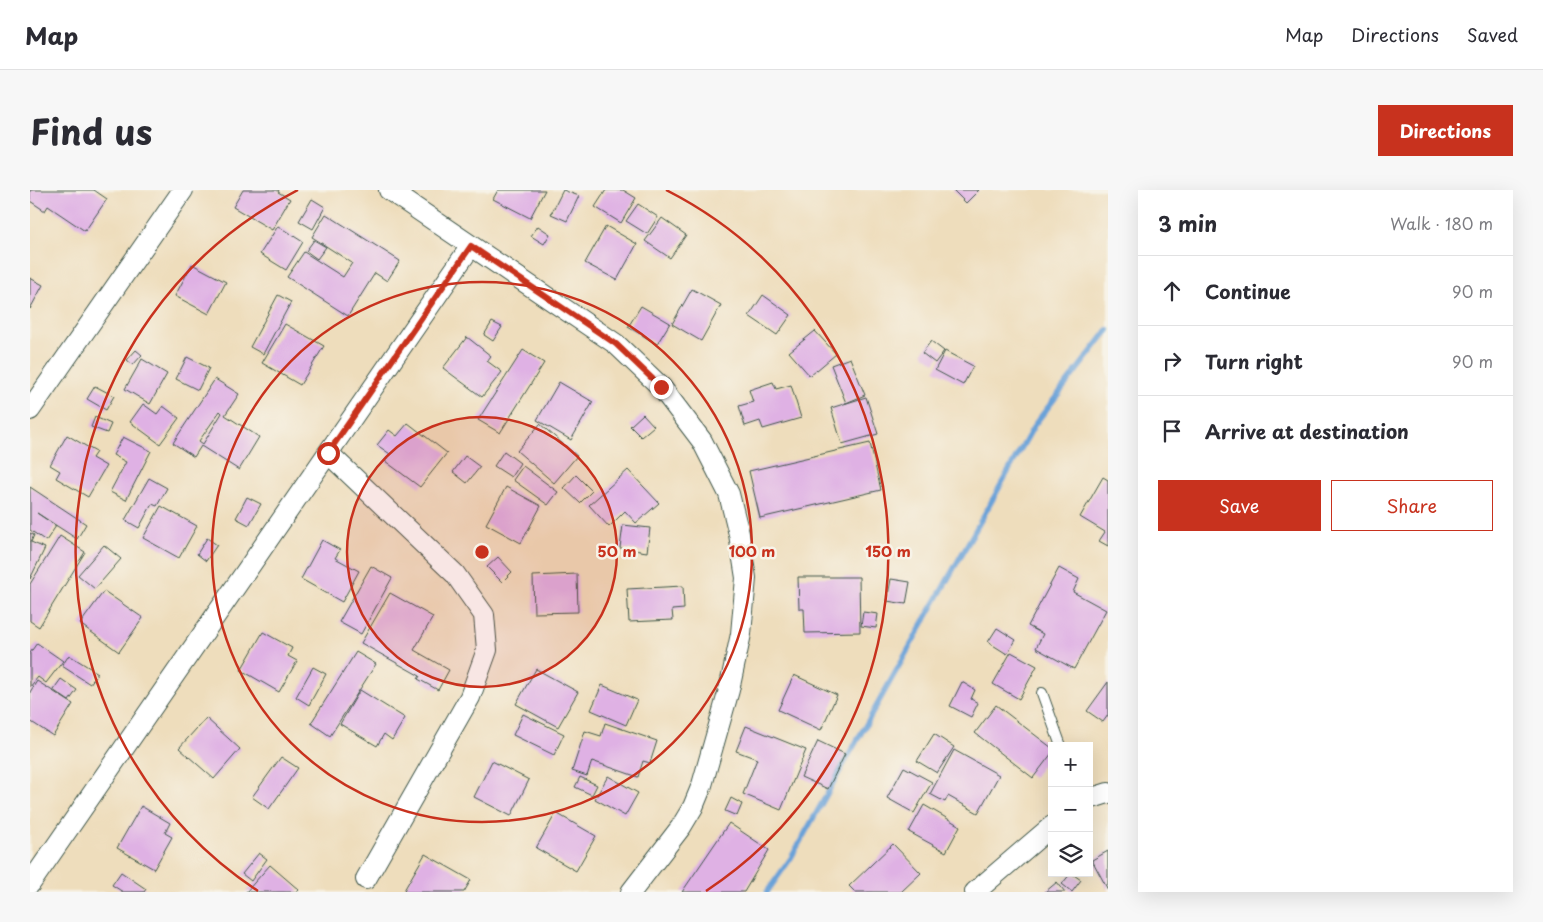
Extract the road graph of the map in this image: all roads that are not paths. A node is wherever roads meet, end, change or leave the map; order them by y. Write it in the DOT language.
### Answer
graph roads {
  1 [pos="183,190"];
  2 [pos="389,190"];
  3 [pos="471,246"];
  4 [pos="30,410"];
  5 [pos="328,453"];
  6 [pos="1042,693"];
  7 [pos="1060,742"];
  8 [pos="1108,793"];
  9 [pos="1093,798"];
  10 [pos="1048,829"];
  11 [pos="366,879"];
  12 [pos="30,884"];
  13 [pos="631,892"];
  14 [pos="975,892"];
  1 -- 4 [label="street"];
  2 -- 3 [label="street"];
  3 -- 5 [label="street"];
  3 -- 13 [label="street"];
  5 -- 11 [label="street"];
  5 -- 12 [label="street"];
  6 -- 7 [label="lane"];
  8 -- 9 [label="street"];
  10 -- 14 [label="street"];
}
